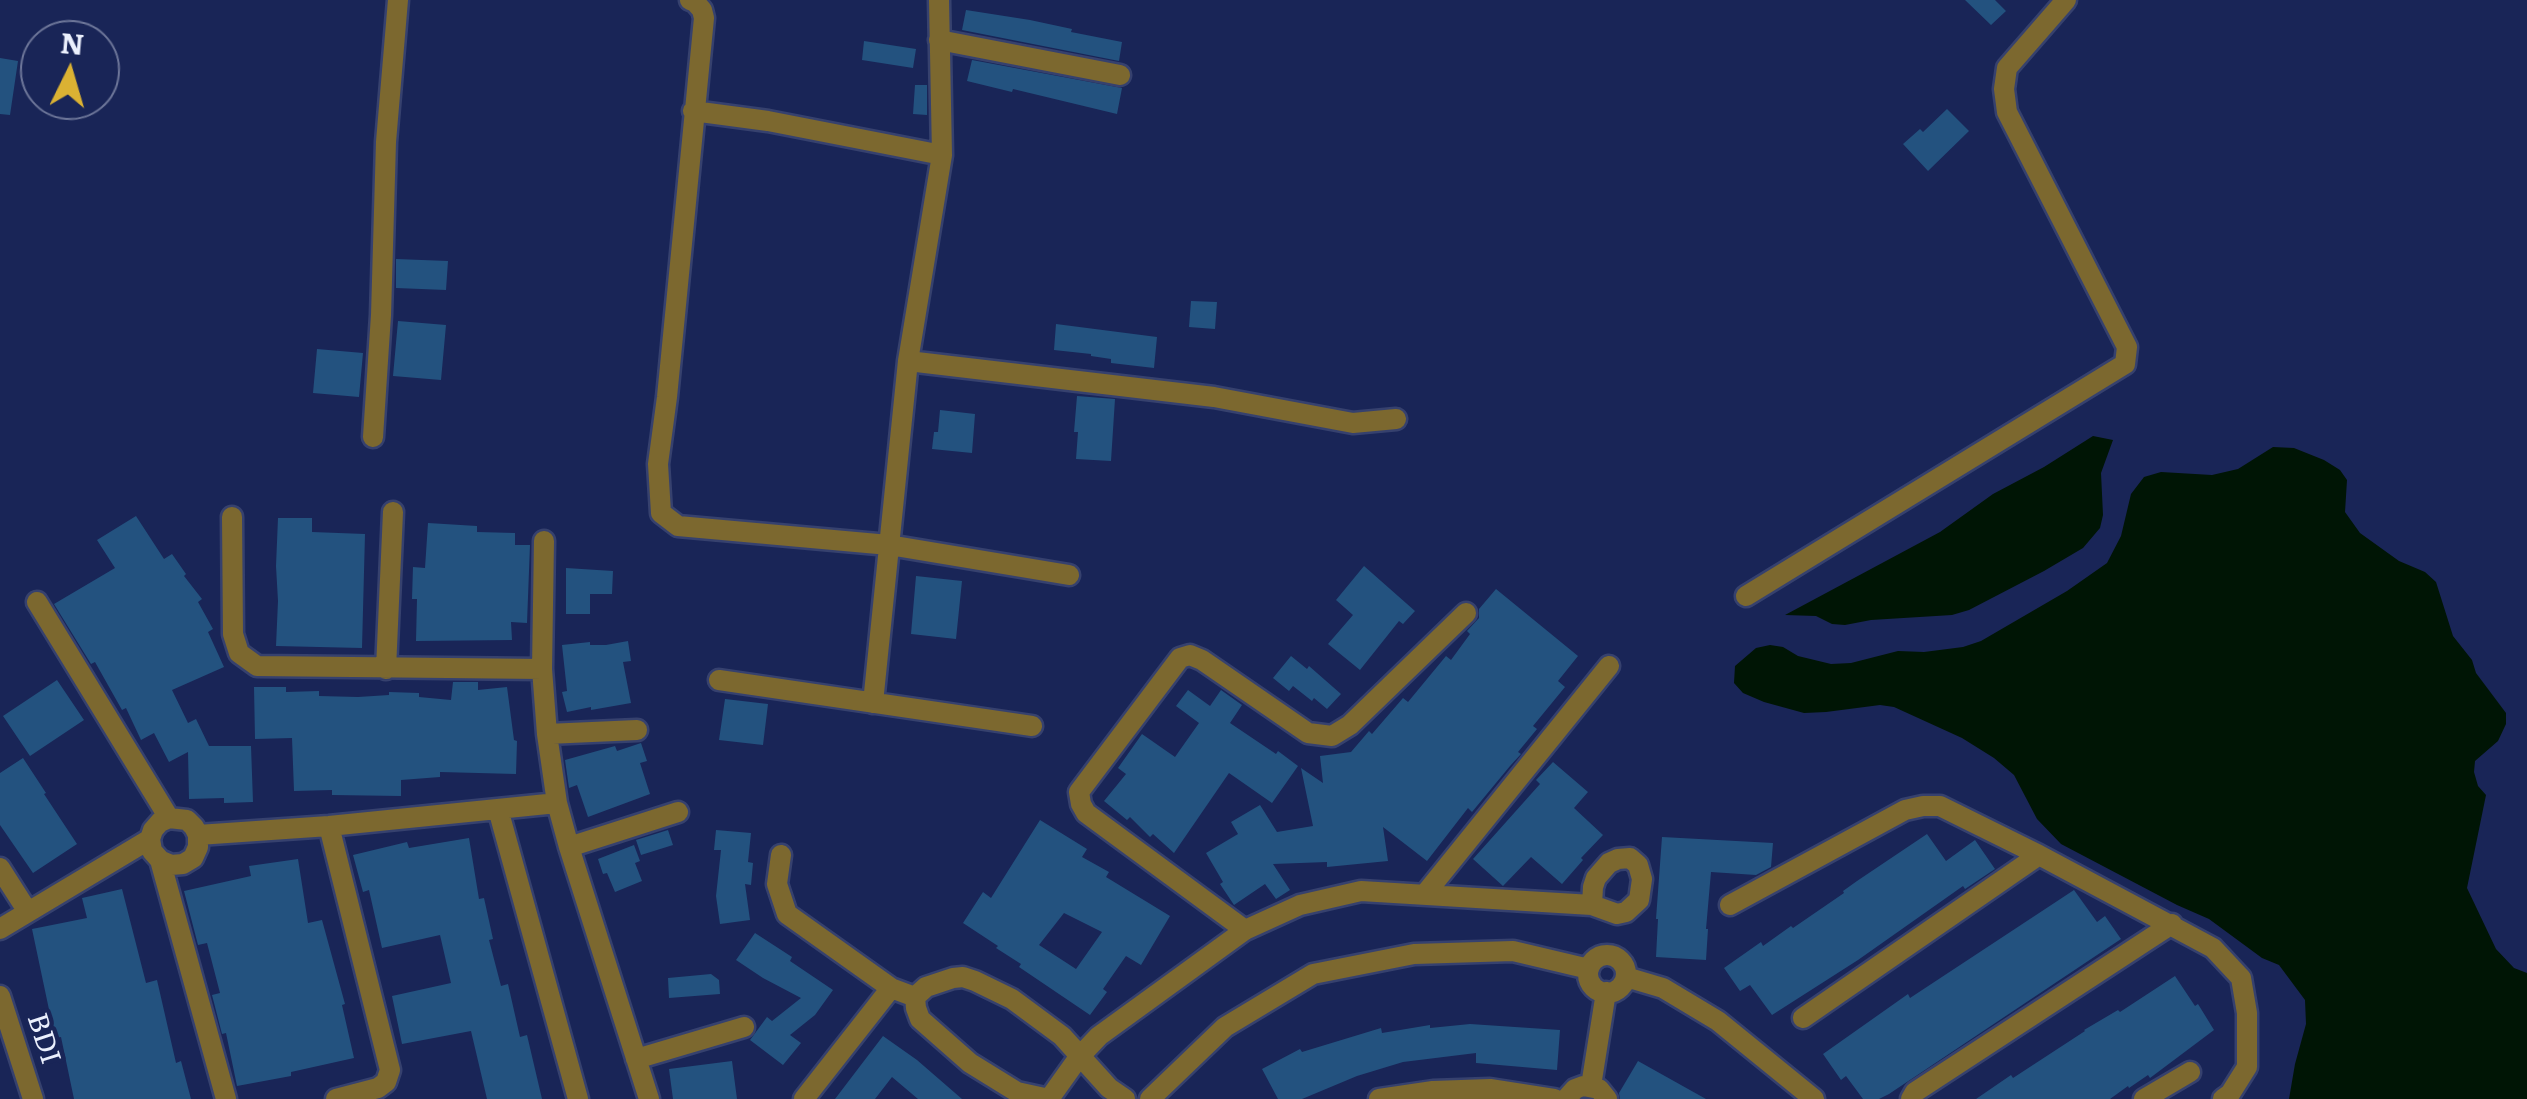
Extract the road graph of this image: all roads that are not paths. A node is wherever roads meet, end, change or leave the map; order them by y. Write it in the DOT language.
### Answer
graph roads {
  1 [pos="398,0"];
  2 [pos="690,0"];
  3 [pos="939,0"];
  4 [pos="2066,0"];
  5 [pos="939,40"];
  6 [pos="1120,75"];
  7 [pos="694,111"];
  8 [pos="942,155"];
  9 [pos="908,361"];
  10 [pos="1396,419"];
  11 [pos="374,438"];
  12 [pos="393,512"];
  13 [pos="232,517"];
  14 [pos="544,540"];
  15 [pos="889,545"];
  16 [pos="1069,574"];
  17 [pos="1746,596"];
  18 [pos="37,602"];
  19 [pos="1466,612"];
  20 [pos="1609,666"];
  21 [pos="386,669"];
  22 [pos="542,669"];
  23 [pos="719,680"];
  24 [pos="873,702"];
  25 [pos="1032,726"];
  26 [pos="637,730"];
  27 [pos="547,734"];
  28 [pos="558,803"];
  29 [pos="498,809"];
  30 [pos="678,812"];
  31 [pos="168,818"];
  32 [pos="328,826"];
  33 [pos="198,835"];
  34 [pos="150,840"];
  35 [pos="569,846"];
  36 [pos="781,855"];
  37 [pos="2038,855"];
  38 [pos="160,860"];
  39 [pos="0,868"];
  40 [pos="1425,894"];
  41 [pos="1592,905"];
  42 [pos="1730,906"];
  43 [pos="28,912"];
  44 [pos="2172,924"];
  45 [pos="0,929"];
  46 [pos="1244,930"];
  47 [pos="1588,969"];
  48 [pos="1626,977"];
  49 [pos="892,988"];
  50 [pos="1606,992"];
  51 [pos="0,996"];
  52 [pos="915,997"];
  53 [pos="1803,1018"];
  54 [pos="744,1027"];
  55 [pos="1079,1057"];
  56 [pos="636,1059"];
  57 [pos="2190,1072"];
  58 [pos="1599,1093"];
  59 [pos="26,1096"];
  60 [pos="226,1099"];
  61 [pos="336,1099"];
  62 [pos="578,1099"];
  63 [pos="649,1099"];
  64 [pos="804,1099"];
  65 [pos="1049,1099"];
  66 [pos="1125,1099"];
  67 [pos="1150,1099"];
  68 [pos="1379,1099"];
  69 [pos="1554,1099"];
  70 [pos="1566,1099"];
  71 [pos="1814,1099"];
  72 [pos="1911,1099"];
  73 [pos="2144,1099"];
  74 [pos="2223,1099"];
  1 -- 11 [label="street"];
  2 -- 7 [label="street"];
  3 -- 5 [label="street"];
  4 -- 17 [label="street"];
  5 -- 6 [label="street"];
  5 -- 8 [label="street"];
  7 -- 8 [label="street"];
  7 -- 15 [label="street"];
  8 -- 9 [label="street"];
  9 -- 10 [label="street"];
  9 -- 15 [label="street"];
  12 -- 21 [label="street"];
  13 -- 21 [label="street"];
  14 -- 22 [label="street"];
  15 -- 16 [label="street"];
  15 -- 24 [label="street"];
  18 -- 31 [label="street"];
  19 -- 46 [label="street"];
  20 -- 40 [label="street"];
  21 -- 22 [label="street"];
  22 -- 27 [label="street"];
  23 -- 24 [label="street"];
  24 -- 25 [label="street"];
  26 -- 27 [label="street"];
  27 -- 28 [label="street"];
  28 -- 29 [label="street"];
  28 -- 35 [label="street"];
  29 -- 32 [label="street"];
  29 -- 62 [label="street"];
  30 -- 35 [label="street"];
  31 -- 33 [label="street"];
  31 -- 34 [label="street"];
  32 -- 33 [label="street"];
  32 -- 61 [label="street"];
  33 -- 38 [label="street"];
  34 -- 38 [label="street"];
  34 -- 43 [label="street"];
  35 -- 56 [label="street"];
  36 -- 49 [label="street"];
  37 -- 42 [label="street"];
  37 -- 44 [label="street"];
  37 -- 53 [label="street"];
  38 -- 60 [label="street"];
  39 -- 43 [label="street"];
  40 -- 41 [label="street"];
  40 -- 46 [label="street"];
  43 -- 45 [label="street"];
  44 -- 72 [label="street"];
  44 -- 74 [label="street"];
  46 -- 55 [label="street"];
  47 -- 48 [label="street"];
  47 -- 50 [label="street"];
  47 -- 67 [label="street"];
  48 -- 50 [label="street"];
  48 -- 71 [label="street"];
  49 -- 52 [label="street"];
  49 -- 64 [label="street"];
  50 -- 58 [label="street"];
  51 -- 59 [label="street, BDI"];
  52 -- 55 [label="street"];
  52 -- 65 [label="street"];
  54 -- 56 [label="street"];
  55 -- 65 [label="street"];
  55 -- 66 [label="street"];
  56 -- 63 [label="street"];
  57 -- 73 [label="street"];
  58 -- 70 [label="street"];
  68 -- 69 [label="street"];
}
